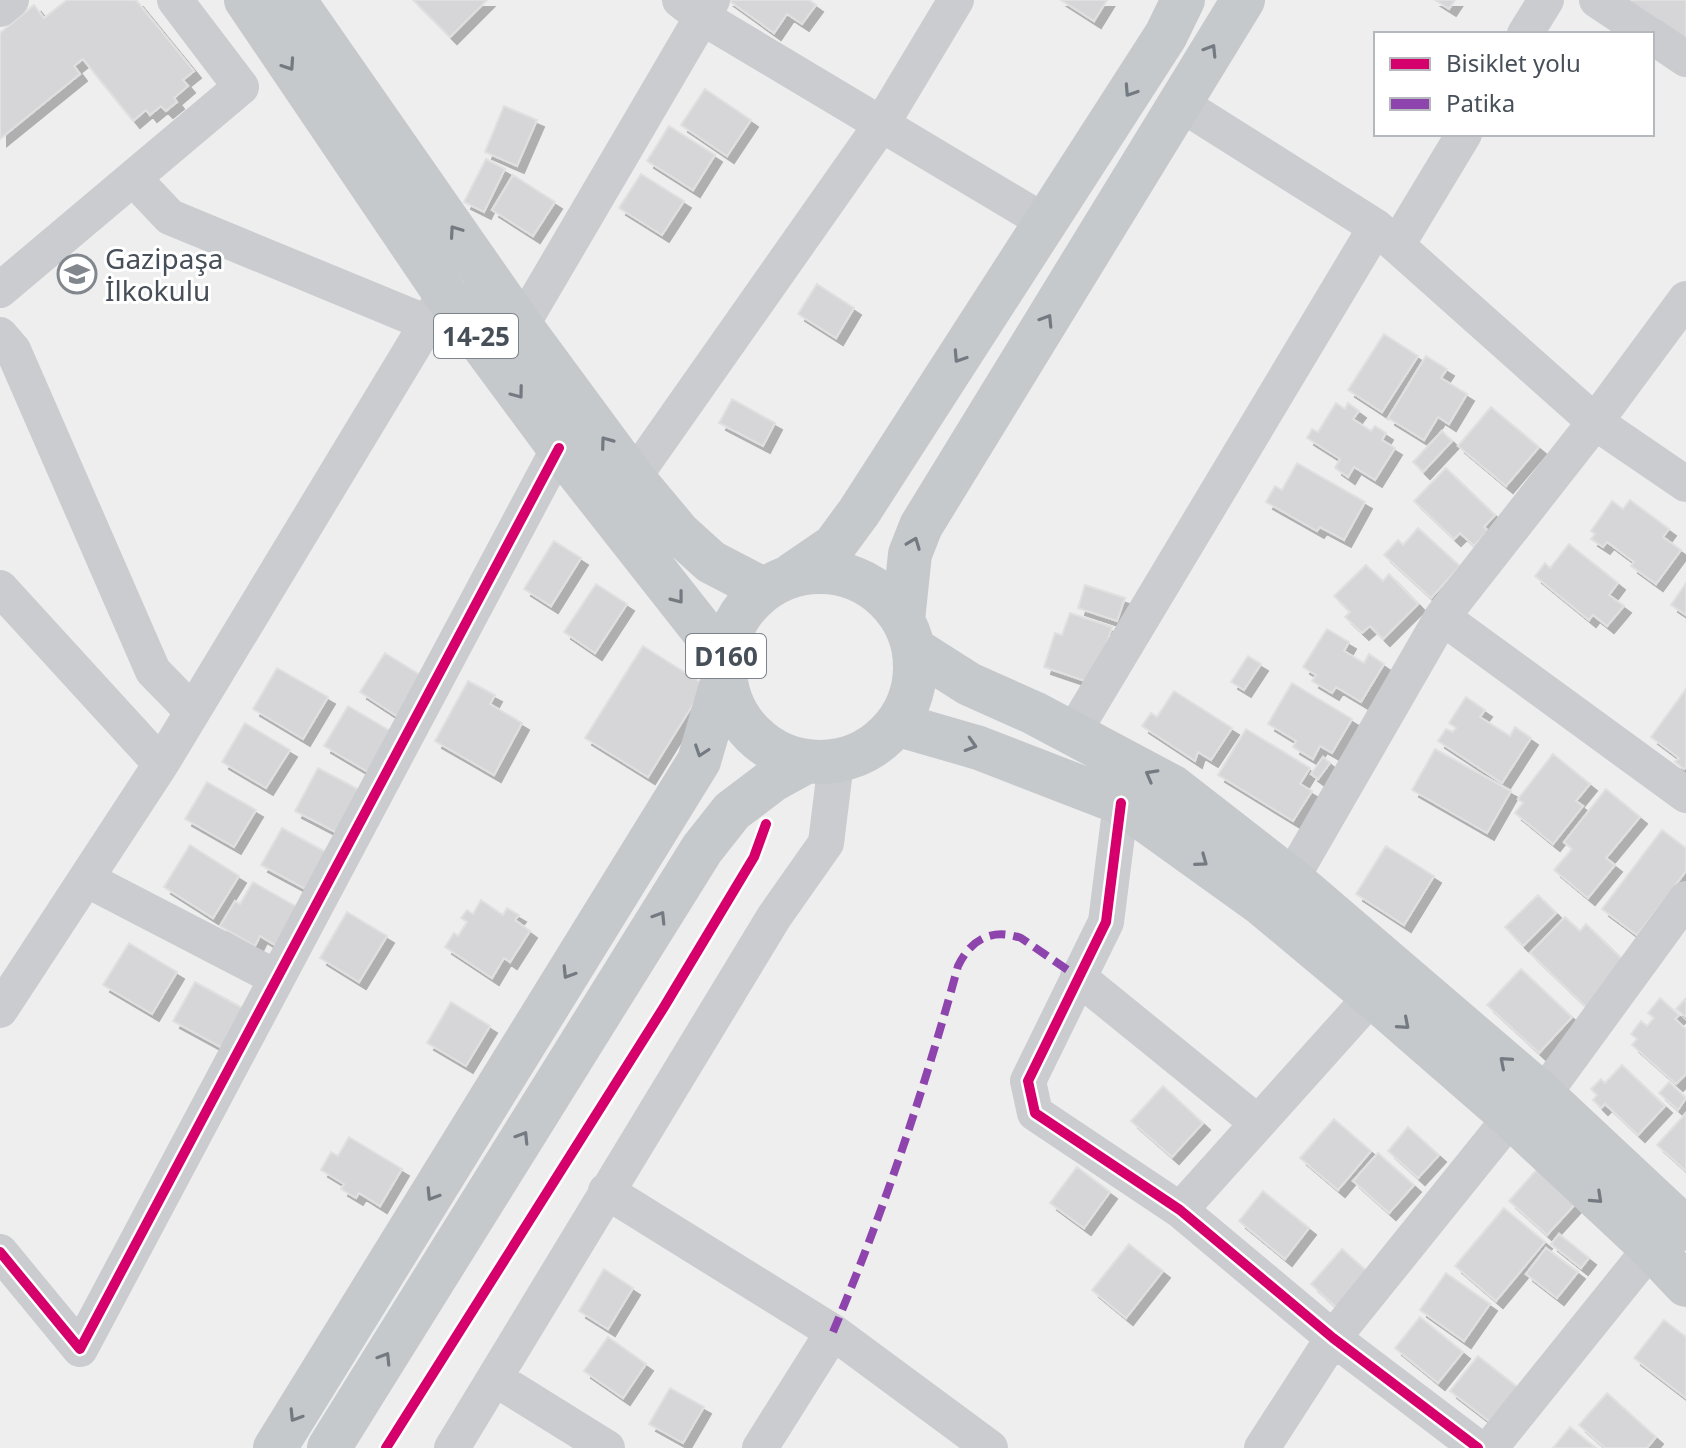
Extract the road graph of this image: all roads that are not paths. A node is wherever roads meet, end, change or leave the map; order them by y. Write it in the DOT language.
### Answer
graph roads {
  1 [pos="11,0"];
  2 [pos="175,0"];
  3 [pos="246,0"];
  4 [pos="294,0"];
  5 [pos="956,0"];
  6 [pos="1183,0"];
  7 [pos="1243,0"];
  8 [pos="1546,0"];
  9 [pos="1597,0"];
  10 [pos="698,6"];
  11 [pos="0,9"];
  12 [pos="1526,32"];
  13 [pos="1645,32"];
  14 [pos="1654,38"];
  15 [pos="1686,59"];
  16 [pos="1181,104"];
  17 [pos="881,125"];
  18 [pos="1462,136"];
  19 [pos="133,178"];
  20 [pos="1045,222"];
  21 [pos="1386,236"];
  22 [pos="0,290"];
  23 [pos="1686,299"];
  24 [pos="436,309"];
  25 [pos="521,326"];
  26 [pos="0,335"];
  27 [pos="1595,422"];
  28 [pos="559,448"];
  29 [pos="633,478"];
  30 [pos="1686,484"];
  31 [pos="778,582"];
  32 [pos="0,588"];
  33 [pos="1442,617"];
  34 [pos="909,634"];
  35 [pos="725,668"];
  36 [pos="192,711"];
  37 [pos="896,724"];
  38 [pos="1073,733"];
  39 [pos="821,762"];
  40 [pos="161,764"];
  41 [pos="1686,795"];
  42 [pos="1121,803"];
  43 [pos="86,879"];
  44 [pos="1291,879"];
  45 [pos="1686,899"];
  46 [pos="1078,977"];
  47 [pos="277,978"];
  48 [pos="1372,996"];
  49 [pos="0,1010"];
  50 [pos="1527,1106"];
  51 [pos="1258,1123"];
  52 [pos="606,1191"];
  53 [pos="1180,1210"];
  54 [pos="1677,1232"];
  55 [pos="0,1252"];
  56 [pos="1686,1285"];
  57 [pos="833,1332"];
  58 [pos="1333,1338"];
  59 [pos="496,1379"];
  60 [pos="275,1448"];
  61 [pos="329,1448"];
  62 [pos="452,1448"];
  63 [pos="607,1448"];
  64 [pos="760,1448"];
  65 [pos="990,1448"];
  66 [pos="1262,1448"];
  67 [pos="1478,1448"];
  68 [pos="1490,1448"];
  1 -- 11 [label="street"];
  2 -- 19 [label="street"];
  3 -- 24 [label="main road, 14-25, one-way"];
  25 -- 4 [label="main road, 14-25, one-way"];
  5 -- 17 [label="street"];
  6 -- 20 [label="main road, one-way"];
  16 -- 7 [label="main road, one-way"];
  8 -- 12 [label="street"];
  9 -- 13 [label="street"];
  10 -- 17 [label="street"];
  10 -- 25 [label="street"];
  14 -- 15 [label="street"];
  16 -- 21 [label="street"];
  34 -- 16 [label="main road, one-way"];
  17 -- 20 [label="street"];
  17 -- 29 [label="street"];
  18 -- 21 [label="street"];
  19 -- 22 [label="street"];
  19 -- 24 [label="street"];
  20 -- 31 [label="main road, one-way"];
  21 -- 27 [label="street"];
  21 -- 38 [label="street"];
  23 -- 27 [label="street"];
  24 -- 28 [label="main road, 14-25, one-way"];
  24 -- 36 [label="street"];
  29 -- 25 [label="main road, 14-25, one-way"];
  26 -- 36 [label="street"];
  27 -- 30 [label="street"];
  27 -- 33 [label="street"];
  28 -- 35 [label="main road, 14-25, one-way"];
  28 -- 47 [label="street"];
  29 -- 31 [label="main road, 14-25"];
  31 -- 34 [label="main road"];
  31 -- 35 [label="main road, D160"];
  32 -- 40 [label="street"];
  33 -- 41 [label="street"];
  33 -- 44 [label="street"];
  34 -- 37 [label="main road"];
  34 -- 38 [label="main road"];
  35 -- 39 [label="main road, D160"];
  35 -- 60 [label="main road, one-way"];
  36 -- 40 [label="street"];
  37 -- 39 [label="main road"];
  37 -- 42 [label="main road, one-way"];
  44 -- 38 [label="main road, one-way"];
  39 -- 52 [label="street"];
  61 -- 39 [label="main road, one-way"];
  40 -- 43 [label="street"];
  42 -- 46 [label="street"];
  42 -- 48 [label="main road, one-way"];
  43 -- 47 [label="street"];
  43 -- 49 [label="street"];
  50 -- 44 [label="main road, one-way"];
  45 -- 50 [label="street"];
  46 -- 51 [label="street"];
  46 -- 53 [label="street"];
  47 -- 55 [label="street"];
  48 -- 50 [label="main road, one-way"];
  48 -- 51 [label="street"];
  50 -- 54 [label="main road"];
  50 -- 58 [label="street"];
  51 -- 53 [label="street"];
  52 -- 57 [label="street"];
  52 -- 59 [label="street"];
  53 -- 58 [label="street"];
  54 -- 56 [label="main road"];
  54 -- 68 [label="street"];
  57 -- 64 [label="street"];
  57 -- 65 [label="street"];
  58 -- 66 [label="street"];
  58 -- 67 [label="street"];
  59 -- 62 [label="street"];
  59 -- 63 [label="street"];
}
